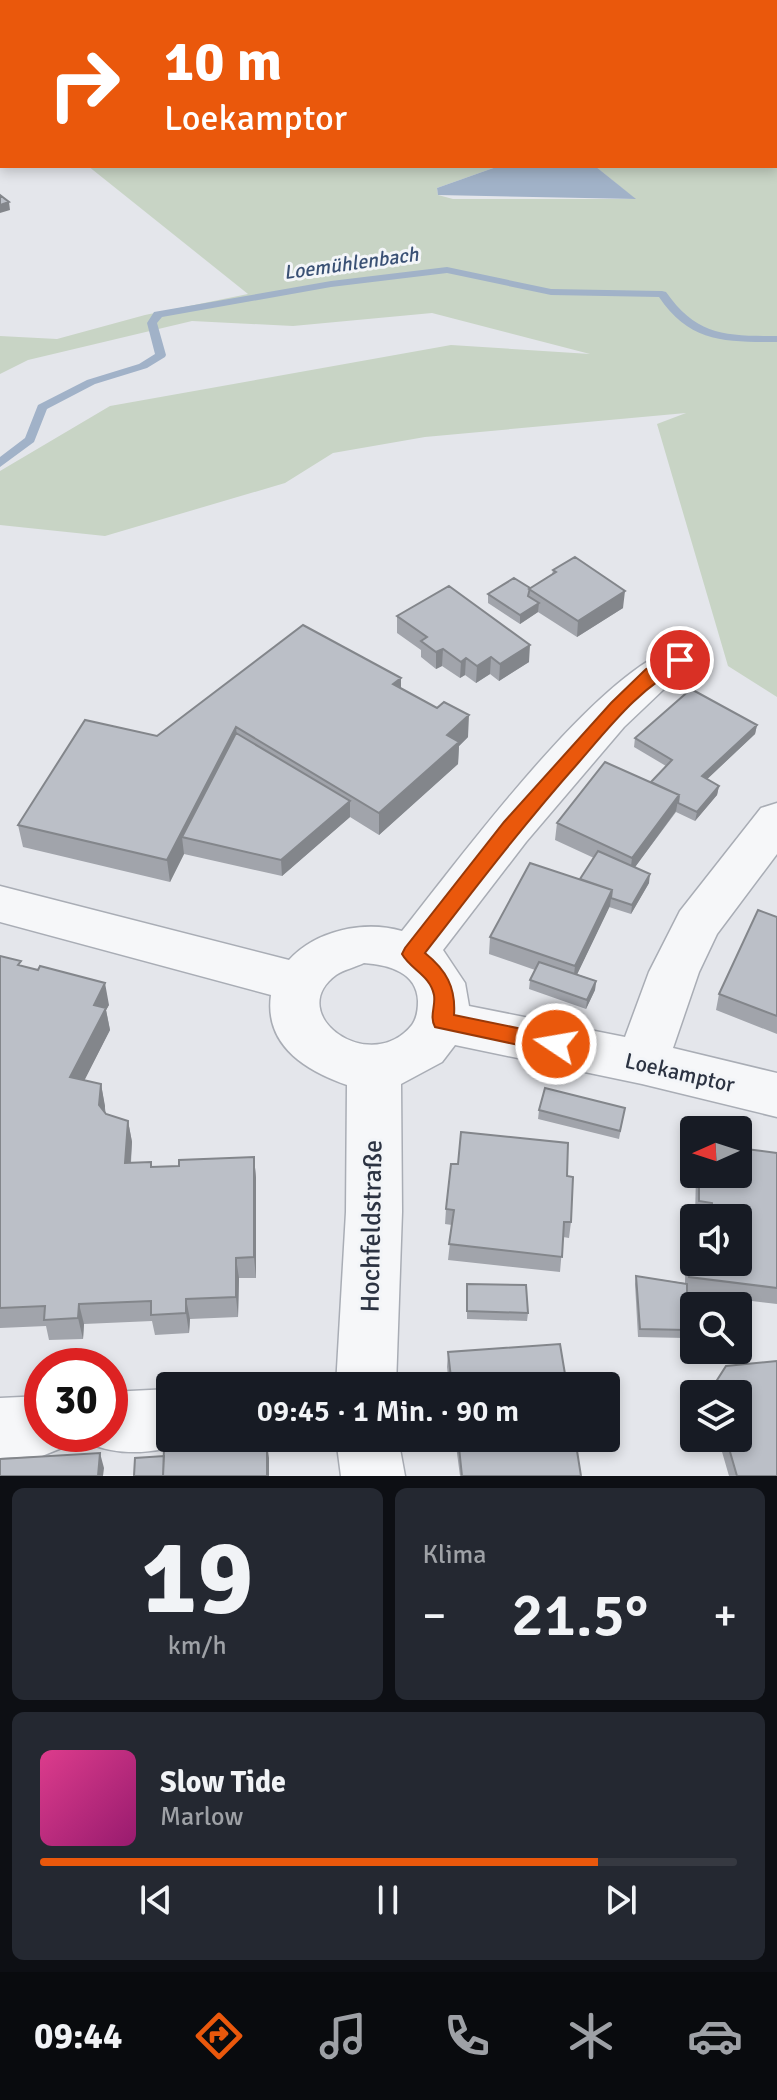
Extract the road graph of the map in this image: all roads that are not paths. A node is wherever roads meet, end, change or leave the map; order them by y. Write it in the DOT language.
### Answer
graph roads {
  1 [pos="680,660"];
  2 [pos="777,820"];
  3 [pos="0,904"];
  4 [pos="412,954"];
  5 [pos="299,982"];
  6 [pos="442,1021"];
  7 [pos="642,1062"];
  8 [pos="374,1066"];
  9 [pos="777,1095"];
  10 [pos="367,1372"];
  11 [pos="156,1420"];
  12 [pos="128,1421"];
  13 [pos="24,1427"];
  14 [pos="0,1428"];
  15 [pos="369,1452"];
  16 [pos="373,1476"];
  1 -- 4 [label="street"];
  2 -- 7 [label="street"];
  3 -- 5 [label="street"];
  4 -- 5 [label="street"];
  4 -- 6 [label="street"];
  5 -- 8 [label="street"];
  6 -- 7 [label="street, Loekamptor"];
  6 -- 8 [label="street"];
  7 -- 9 [label="street, Loekamptor"];
  8 -- 10 [label="street, Hochfeldstraße"];
  11 -- 12 [label="street"];
  13 -- 14 [label="street"];
  15 -- 16 [label="street"];
}
